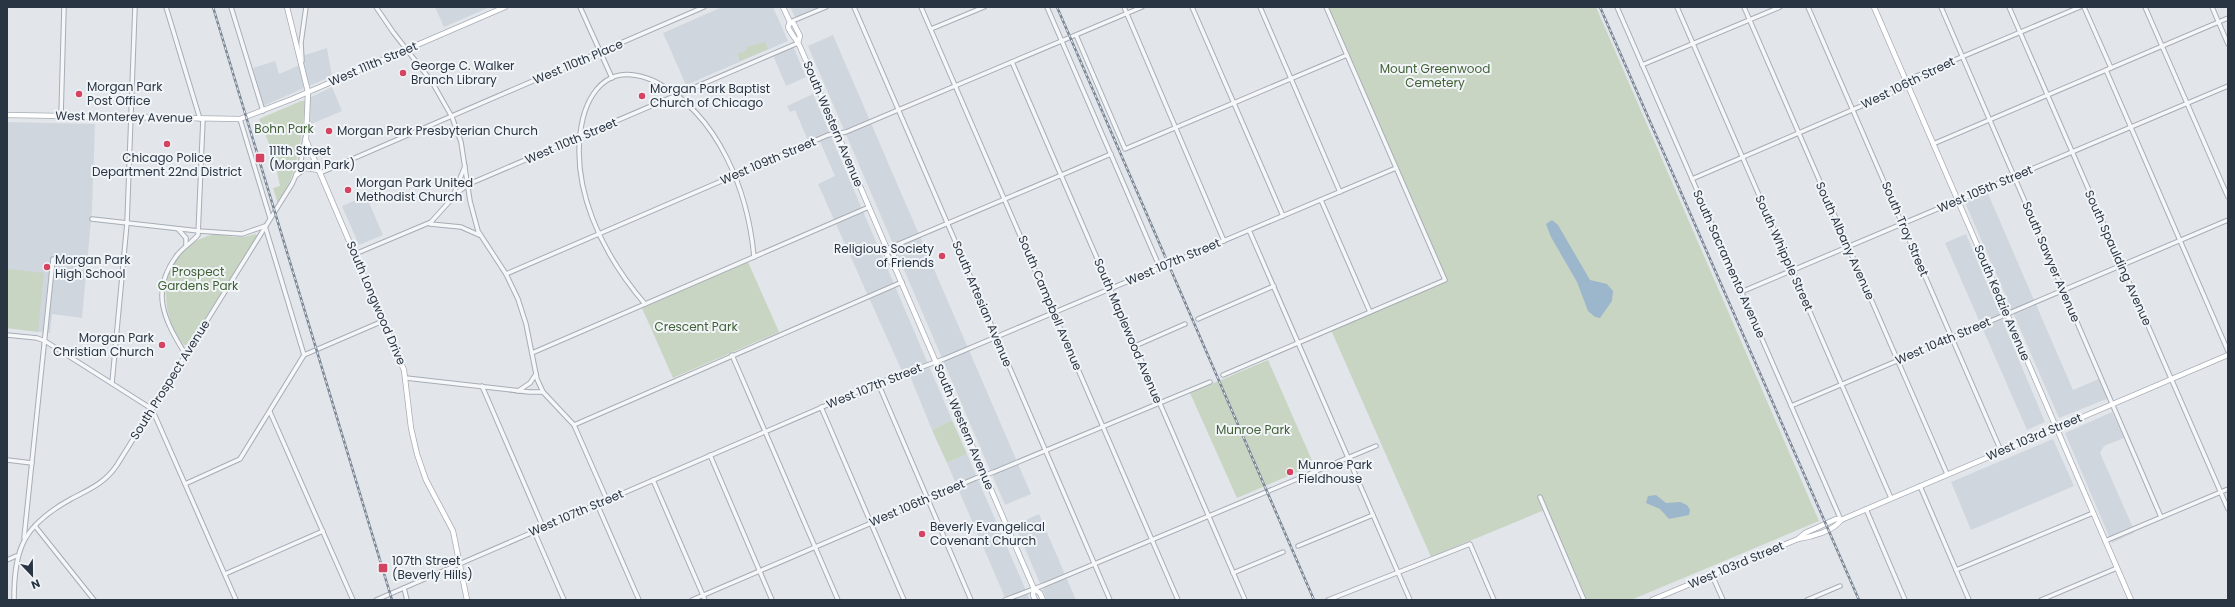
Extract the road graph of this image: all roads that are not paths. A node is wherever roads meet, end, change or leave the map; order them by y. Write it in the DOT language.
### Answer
graph roads {
  1 [pos="64,7"];
  2 [pos="135,7"];
  3 [pos="166,7"];
  4 [pos="231,7"];
  5 [pos="287,7"];
  6 [pos="306,7"];
  7 [pos="376,7"];
  8 [pos="505,7"];
  9 [pos="580,7"];
  10 [pos="704,7"];
  11 [pos="783,7"];
  12 [pos="826,7"];
  13 [pos="854,7"];
  14 [pos="921,7"];
  15 [pos="984,7"];
  16 [pos="1047,7"];
  17 [pos="1124,7"];
  18 [pos="1142,7"];
  19 [pos="1192,7"];
  20 [pos="1260,7"];
  21 [pos="1326,7"];
  22 [pos="1617,7"];
  23 [pos="1677,7"];
  24 [pos="1744,7"];
  25 [pos="1780,7"];
  26 [pos="1808,7"];
  27 [pos="1874,7"];
  28 [pos="1941,7"];
  29 [pos="2009,7"];
  30 [pos="2080,7"];
  31 [pos="2084,7"];
  32 [pos="2145,7"];
  33 [pos="2212,7"];
  34 [pos="1127,13"];
  35 [pos="2228,18"];
  36 [pos="1749,20"];
  37 [pos="790,22"];
  38 [pos="2218,22"];
  39 [pos="931,29"];
  40 [pos="2020,33"];
  41 [pos="1076,35"];
  42 [pos="1062,41"];
  43 [pos="798,43"];
  44 [pos="1693,44"];
  45 [pos="2228,44"];
  46 [pos="2162,46"];
  47 [pos="407,49"];
  48 [pos="600,52"];
  49 [pos="1347,55"];
  50 [pos="1962,57"];
  51 [pos="1012,62"];
  52 [pos="1642,65"];
  53 [pos="303,66"];
  54 [pos="2111,68"];
  55 [pos="2106,70"];
  56 [pos="612,78"];
  57 [pos="1291,78"];
  58 [pos="1907,84"];
  59 [pos="955,86"];
  60 [pos="2228,86"];
  61 [pos="308,92"];
  62 [pos="678,95"];
  63 [pos="2047,95"];
  64 [pos="1234,102"];
  65 [pos="2187,104"];
  66 [pos="898,110"];
  67 [pos="1853,110"];
  68 [pos="263,111"];
  69 [pos="7,115"];
  70 [pos="62,116"];
  71 [pos="132,117"];
  72 [pos="452,117"];
  73 [pos="202,119"];
  74 [pos="240,119"];
  75 [pos="1990,120"];
  76 [pos="1176,127"];
  77 [pos="2131,127"];
  78 [pos="838,133"];
  79 [pos="1799,133"];
  80 [pos="305,134"];
  81 [pos="580,138"];
  82 [pos="1933,144"];
  83 [pos="2072,152"];
  84 [pos="1111,154"];
  85 [pos="1743,157"];
  86 [pos="465,165"];
  87 [pos="1396,168"];
  88 [pos="319,172"];
  89 [pos="296,175"];
  90 [pos="735,175"];
  91 [pos="1061,175"];
  92 [pos="2014,177"];
  93 [pos="1692,179"];
  94 [pos="469,184"];
  95 [pos="1340,192"];
  96 [pos="2228,197"];
  97 [pos="452,199"];
  98 [pos="1005,200"];
  99 [pos="1321,200"];
  100 [pos="1958,200"];
  101 [pos="869,207"];
  102 [pos="1283,216"];
  103 [pos="270,218"];
  104 [pos="92,219"];
  105 [pos="2228,220"];
  106 [pos="127,223"];
  107 [pos="427,224"];
  108 [pos="948,224"];
  109 [pos="1903,224"];
  110 [pos="265,226"];
  111 [pos="175,228"];
  112 [pos="1249,230"];
  113 [pos="199,231"];
  114 [pos="600,234"];
  115 [pos="481,238"];
  116 [pos="2180,240"];
  117 [pos="1224,241"];
  118 [pos="186,245"];
  119 [pos="1848,247"];
  120 [pos="887,249"];
  121 [pos="355,254"];
  122 [pos="754,256"];
  123 [pos="53,259"];
  124 [pos="2122,265"];
  125 [pos="1160,268"];
  126 [pos="1792,270"];
  127 [pos="506,274"];
  128 [pos="902,282"];
  129 [pos="1274,286"];
  130 [pos="1110,289"];
  131 [pos="2063,290"];
  132 [pos="1741,292"];
  133 [pos="645,304"];
  134 [pos="1054,312"];
  135 [pos="1370,312"];
  136 [pos="2007,314"];
  137 [pos="1198,319"];
  138 [pos="383,321"];
  139 [pos="1185,324"];
  140 [pos="7,335"];
  141 [pos="996,336"];
  142 [pos="1952,338"];
  143 [pos="45,341"];
  144 [pos="1298,343"];
  145 [pos="1135,346"];
  146 [pos="2228,351"];
  147 [pos="532,353"];
  148 [pos="186,355"];
  149 [pos="304,355"];
  150 [pos="732,355"];
  151 [pos="2228,355"];
  152 [pos="1898,360"];
  153 [pos="936,362"];
  154 [pos="536,374"];
  155 [pos="1223,375"];
  156 [pos="406,378"];
  157 [pos="2171,379"];
  158 [pos="1210,382"];
  159 [pos="112,383"];
  160 [pos="878,383"];
  161 [pos="1842,384"];
  162 [pos="482,386"];
  163 [pos="518,391"];
  164 [pos="543,392"];
  165 [pos="1159,403"];
  166 [pos="2112,404"];
  167 [pos="1791,406"];
  168 [pos="821,407"];
  169 [pos="152,410"];
  170 [pos="270,412"];
  171 [pos="574,425"];
  172 [pos="1103,426"];
  173 [pos="2056,428"];
  174 [pos="765,431"];
  175 [pos="1376,446"];
  176 [pos="1046,451"];
  177 [pos="2001,451"];
  178 [pos="710,455"];
  179 [pos="1348,457"];
  180 [pos="7,460"];
  181 [pos="32,462"];
  182 [pos="1947,474"];
  183 [pos="985,475"];
  184 [pos="653,480"];
  185 [pos="185,484"];
  186 [pos="1920,486"];
  187 [pos="2228,488"];
  188 [pos="2220,492"];
  189 [pos="1540,497"];
  190 [pos="928,498"];
  191 [pos="1891,498"];
  192 [pos="607,500"];
  193 [pos="597,504"];
  194 [pos="1866,509"];
  195 [pos="2228,509"];
  196 [pos="2093,513"];
  197 [pos="1373,515"];
  198 [pos="1208,516"];
  199 [pos="2161,517"];
  200 [pos="1841,520"];
  201 [pos="871,522"];
  202 [pos="35,526"];
  203 [pos="543,527"];
  204 [pos="323,531"];
  205 [pos="534,531"];
  206 [pos="24,539"];
  207 [pos="1152,540"];
  208 [pos="2105,541"];
  209 [pos="1298,546"];
  210 [pos="815,547"];
  211 [pos="1283,552"];
  212 [pos="16,556"];
  213 [pos="7,560"];
  214 [pos="460,564"];
  215 [pos="1095,564"];
  216 [pos="2117,568"];
  217 [pos="1956,570"];
  218 [pos="759,571"];
  219 [pos="1397,571"];
  220 [pos="1233,573"];
  221 [pos="225,574"];
  222 [pos="1712,575"];
  223 [pos="1840,586"];
  224 [pos="404,588"];
  225 [pos="1034,588"];
  226 [pos="703,595"];
  227 [pos="379,599"];
  228 [pos="14,600"];
  229 [pos="94,600"];
  230 [pos="236,600"];
  231 [pos="353,600"];
  232 [pos="407,600"];
  233 [pos="466,600"];
  234 [pos="564,600"];
  235 [pos="639,600"];
  236 [pos="692,600"];
  237 [pos="705,600"];
  238 [pos="772,600"];
  239 [pos="838,600"];
  240 [pos="904,600"];
  241 [pos="971,600"];
  242 [pos="1005,600"];
  243 [pos="1035,600"];
  244 [pos="1043,600"];
  245 [pos="1110,600"];
  246 [pos="1178,600"];
  247 [pos="1244,600"];
  248 [pos="1328,600"];
  249 [pos="1410,600"];
  250 [pos="1494,600"];
  251 [pos="1584,600"];
  252 [pos="1652,600"];
  253 [pos="1723,600"];
  254 [pos="1806,600"];
  255 [pos="1905,600"];
  256 [pos="1969,600"];
  257 [pos="2041,600"];
  258 [pos="2131,600"];
  1 -- 70 [label="street"];
  2 -- 71 [label="street"];
  3 -- 73 [label="street"];
  4 -- 68 [label="street"];
  5 -- 53 [label="main road, South Longwood Drive"];
  6 -- 53 [label="street"];
  7 -- 47 [label="street"];
  8 -- 47 [label="main road, West 111th Street"];
  9 -- 48 [label="street"];
  10 -- 48 [label="street, West 110th Place"];
  11 -- 37 [label="main road, South Western Avenue"];
  12 -- 37 [label="street"];
  13 -- 66 [label="street, South Artesian Avenue"];
  14 -- 39 [label="street, South Campbell Avenue"];
  15 -- 39 [label="street"];
  16 -- 42 [label="street"];
  17 -- 34 [label="street"];
  18 -- 34 [label="street, West 109th Street"];
  19 -- 64 [label="street"];
  20 -- 57 [label="street"];
  21 -- 49 [label="street"];
  22 -- 52 [label="street, South Sacramento Avenue"];
  23 -- 44 [label="street, South Whipple Street"];
  24 -- 36 [label="street, South Albany Avenue"];
  25 -- 36 [label="street"];
  26 -- 67 [label="street, South Troy Street"];
  27 -- 58 [label="main road, South Kedzie Avenue"];
  28 -- 50 [label="street, South Sawyer Avenue"];
  29 -- 40 [label="street, South Spaulding Avenue"];
  30 -- 40 [label="street, West 106th Street"];
  31 -- 54 [label="street"];
  32 -- 46 [label="street"];
  33 -- 38 [label="street"];
  34 -- 41 [label="street, West 109th Street"];
  34 -- 76 [label="street"];
  35 -- 38 [label="street"];
  36 -- 44 [label="street"];
  36 -- 79 [label="street, South Albany Avenue"];
  37 -- 43 [label="main road, South Western Avenue"];
  38 -- 45 [label="street"];
  38 -- 46 [label="street"];
  39 -- 59 [label="street, South Campbell Avenue"];
  40 -- 50 [label="street, West 106th Street"];
  40 -- 63 [label="street, South Spaulding Avenue"];
  41 -- 42 [label="street, West 109th Street"];
  41 -- 76 [label="street"];
  42 -- 51 [label="street, West 109th Street"];
  42 -- 84 [label="street"];
  43 -- 62 [label="street, West 110th Street"];
  43 -- 78 [label="main road, South Western Avenue"];
  44 -- 52 [label="street"];
  44 -- 85 [label="street, South Whipple Street"];
  46 -- 54 [label="street"];
  46 -- 65 [label="street"];
  47 -- 61 [label="main road, West 111th Street"];
  47 -- 72 [label="street"];
  48 -- 56 [label="street"];
  48 -- 72 [label="street, West 110th Place"];
  49 -- 57 [label="street"];
  49 -- 87 [label="street"];
  50 -- 58 [label="street, West 106th Street"];
  50 -- 75 [label="street, South Sawyer Avenue"];
  51 -- 59 [label="street, West 109th Street"];
  51 -- 91 [label="street, South Maplewood Avenue"];
  52 -- 93 [label="street, South Sacramento Avenue"];
  53 -- 61 [label="main road, South Longwood Drive"];
  54 -- 55 [label="street"];
  55 -- 63 [label="street"];
  55 -- 77 [label="street"];
  56 -- 62 [label="street"];
  56 -- 81 [label="street"];
  57 -- 64 [label="street"];
  57 -- 95 [label="street"];
  58 -- 67 [label="street, West 106th Street"];
  58 -- 82 [label="main road, South Kedzie Avenue"];
  59 -- 66 [label="street, West 109th Street"];
  59 -- 98 [label="street, South Campbell Avenue"];
  60 -- 65 [label="street, West 105th Street"];
  61 -- 68 [label="main road, West 111th Street"];
  61 -- 80 [label="main road, South Longwood Drive"];
  62 -- 81 [label="street, West 110th Street"];
  62 -- 90 [label="street"];
  63 -- 75 [label="street"];
  63 -- 83 [label="street, South Spaulding Avenue"];
  64 -- 76 [label="street"];
  64 -- 102 [label="street"];
  65 -- 77 [label="street, West 105th Street"];
  65 -- 96 [label="street"];
  66 -- 78 [label="street, West 109th Street"];
  66 -- 108 [label="street, South Artesian Avenue"];
  67 -- 79 [label="street, West 106th Street"];
  67 -- 109 [label="street, South Troy Street"];
  68 -- 74 [label="main road, West 111th Street"];
  69 -- 70 [label="main road, West Monterey Avenue"];
  70 -- 71 [label="main road, West Monterey Avenue"];
  71 -- 73 [label="main road, West Monterey Avenue"];
  71 -- 106 [label="street"];
  72 -- 86 [label="street"];
  72 -- 88 [label="street, West 110th Place"];
  73 -- 74 [label="main road, West Monterey Avenue"];
  73 -- 113 [label="street"];
  74 -- 103 [label="street"];
  75 -- 82 [label="street"];
  75 -- 92 [label="street, South Sawyer Avenue"];
  76 -- 117 [label="street"];
  77 -- 83 [label="street, West 105th Street"];
  77 -- 116 [label="street"];
  78 -- 90 [label="street, West 109th Street"];
  78 -- 101 [label="main road, South Western Avenue"];
  79 -- 85 [label="street, West 106th Street"];
  79 -- 119 [label="street, South Albany Avenue"];
  80 -- 88 [label="main road, South Longwood Drive"];
  80 -- 89 [label="street, South Prospect Avenue"];
  81 -- 94 [label="street, West 110th Street"];
  81 -- 114 [label="street"];
  82 -- 100 [label="main road, South Kedzie Avenue"];
  83 -- 92 [label="street, West 105th Street"];
  83 -- 124 [label="street, South Spaulding Avenue"];
  84 -- 91 [label="street"];
  84 -- 125 [label="street"];
  85 -- 93 [label="street, West 106th Street"];
  85 -- 126 [label="street, South Whipple Street"];
  86 -- 94 [label="street"];
  86 -- 97 [label="street"];
  87 -- 95 [label="street, West 107th Street"];
  87 -- 135 [label="street"];
  88 -- 89 [label="main road"];
  88 -- 121 [label="main road, South Longwood Drive"];
  89 -- 103 [label="street, South Prospect Avenue"];
  90 -- 114 [label="street, West 109th Street"];
  90 -- 122 [label="street"];
  91 -- 98 [label="street"];
  91 -- 130 [label="street, South Maplewood Avenue"];
  92 -- 100 [label="street, West 105th Street"];
  92 -- 131 [label="street, South Sawyer Avenue"];
  93 -- 132 [label="street, South Sacramento Avenue"];
  94 -- 97 [label="street, West 110th Street"];
  94 -- 115 [label="street"];
  95 -- 99 [label="street, West 107th Street"];
  97 -- 107 [label="street, West 110th Street"];
  98 -- 108 [label="street"];
  98 -- 134 [label="street, South Campbell Avenue"];
  99 -- 102 [label="street, West 107th Street"];
  99 -- 135 [label="street"];
  100 -- 109 [label="street, West 105th Street"];
  100 -- 136 [label="main road, South Kedzie Avenue"];
  101 -- 120 [label="main road, South Western Avenue"];
  101 -- 122 [label="street"];
  102 -- 112 [label="street, West 107th Street"];
  103 -- 110 [label="street, South Prospect Avenue"];
  104 -- 106 [label="street"];
  105 -- 116 [label="street, West 104th Street"];
  106 -- 111 [label="street"];
  106 -- 159 [label="street"];
  107 -- 115 [label="street"];
  107 -- 121 [label="street, West 110th Street"];
  108 -- 120 [label="street"];
  108 -- 141 [label="street, South Artesian Avenue"];
  109 -- 119 [label="street, West 105th Street"];
  109 -- 142 [label="street, South Troy Street"];
  110 -- 113 [label="street"];
  110 -- 148 [label="street, South Prospect Avenue"];
  110 -- 149 [label="street"];
  111 -- 113 [label="street"];
  111 -- 118 [label="street"];
  112 -- 117 [label="street, West 107th Street"];
  112 -- 129 [label="street"];
  113 -- 118 [label="street"];
  114 -- 127 [label="street, West 109th Street"];
  114 -- 133 [label="street"];
  115 -- 127 [label="street"];
  116 -- 124 [label="street, West 104th Street"];
  116 -- 146 [label="street"];
  117 -- 125 [label="street, West 107th Street"];
  118 -- 148 [label="street"];
  119 -- 126 [label="street, West 105th Street"];
  119 -- 152 [label="street, South Albany Avenue"];
  120 -- 128 [label="main road, South Western Avenue"];
  121 -- 138 [label="main road, South Longwood Drive"];
  122 -- 133 [label="street"];
  123 -- 143 [label="street"];
  124 -- 131 [label="street, West 104th Street"];
  124 -- 157 [label="street, South Spaulding Avenue"];
  125 -- 130 [label="street, West 107th Street"];
  126 -- 132 [label="street, West 105th Street"];
  126 -- 161 [label="street, South Whipple Street"];
  127 -- 147 [label="street"];
  128 -- 150 [label="street"];
  128 -- 153 [label="main road, South Western Avenue"];
  129 -- 137 [label="street"];
  129 -- 144 [label="street"];
  130 -- 134 [label="street, West 107th Street"];
  130 -- 145 [label="street, South Maplewood Avenue"];
  131 -- 136 [label="street, West 104th Street"];
  131 -- 166 [label="street, South Sawyer Avenue"];
  132 -- 167 [label="street, South Sacramento Avenue"];
  133 -- 147 [label="street"];
  134 -- 141 [label="street, West 107th Street"];
  134 -- 172 [label="street, South Campbell Avenue"];
  135 -- 144 [label="street"];
  136 -- 142 [label="street, West 104th Street"];
  136 -- 173 [label="main road, South Kedzie Avenue"];
  138 -- 149 [label="street"];
  138 -- 156 [label="main road, South Longwood Drive"];
  139 -- 145 [label="street"];
  140 -- 143 [label="street"];
  141 -- 153 [label="street, West 107th Street"];
  141 -- 176 [label="street, South Artesian Avenue"];
  142 -- 152 [label="street, West 104th Street"];
  142 -- 177 [label="street, South Troy Street"];
  143 -- 159 [label="street"];
  143 -- 181 [label="street"];
  144 -- 155 [label="street"];
  144 -- 179 [label="street"];
  145 -- 165 [label="street, South Maplewood Avenue"];
  147 -- 154 [label="street"];
  148 -- 169 [label="street, South Prospect Avenue"];
  149 -- 170 [label="street"];
  150 -- 171 [label="street"];
  150 -- 174 [label="street"];
  151 -- 157 [label="main road, West 103rd Street"];
  152 -- 161 [label="street, West 104th Street"];
  152 -- 182 [label="street, South Albany Avenue"];
  153 -- 160 [label="street, West 107th Street"];
  153 -- 183 [label="main road, South Western Avenue"];
  154 -- 163 [label="street"];
  154 -- 164 [label="street"];
  156 -- 162 [label="street"];
  156 -- 214 [label="main road, South Longwood Drive"];
  157 -- 166 [label="main road, West 103rd Street"];
  157 -- 188 [label="street, South Spaulding Avenue"];
  158 -- 165 [label="street, West 106th Street"];
  159 -- 169 [label="street"];
  160 -- 168 [label="street, West 107th Street"];
  160 -- 190 [label="street"];
  161 -- 167 [label="street, West 104th Street"];
  161 -- 191 [label="street, South Whipple Street"];
  162 -- 163 [label="street"];
  162 -- 203 [label="street"];
  163 -- 164 [label="street"];
  164 -- 171 [label="street"];
  165 -- 172 [label="street, West 106th Street"];
  165 -- 198 [label="street, South Maplewood Avenue"];
  166 -- 173 [label="main road, West 103rd Street"];
  166 -- 199 [label="street, South Sawyer Avenue"];
  167 -- 200 [label="street, South Sacramento Avenue"];
  168 -- 174 [label="street, West 107th Street"];
  168 -- 201 [label="street"];
  169 -- 185 [label="street"];
  169 -- 202 [label="street, South Prospect Avenue"];
  170 -- 185 [label="street"];
  170 -- 204 [label="street"];
  171 -- 192 [label="street"];
  172 -- 176 [label="street, West 106th Street"];
  172 -- 207 [label="street, South Campbell Avenue"];
  173 -- 177 [label="main road, West 103rd Street"];
  173 -- 196 [label="main road, South Kedzie Avenue"];
  174 -- 178 [label="street, West 107th Street"];
  174 -- 210 [label="street"];
  175 -- 179 [label="street"];
  176 -- 183 [label="street, West 106th Street"];
  176 -- 215 [label="street, South Artesian Avenue"];
  177 -- 182 [label="main road, West 103rd Street"];
  178 -- 184 [label="street, West 107th Street"];
  178 -- 218 [label="street"];
  179 -- 197 [label="street"];
  179 -- 198 [label="street"];
  180 -- 181 [label="street"];
  181 -- 206 [label="street"];
  182 -- 186 [label="main road, West 103rd Street"];
  183 -- 190 [label="street, West 106th Street"];
  183 -- 225 [label="main road, South Western Avenue"];
  184 -- 192 [label="street, West 107th Street"];
  184 -- 226 [label="street"];
  185 -- 221 [label="street"];
  186 -- 191 [label="main road, West 103rd Street"];
  186 -- 217 [label="street"];
  187 -- 188 [label="street"];
  188 -- 195 [label="street, South Spaulding Avenue"];
  188 -- 199 [label="street"];
  189 -- 251 [label="street"];
  190 -- 201 [label="street, West 106th Street"];
  190 -- 241 [label="street"];
  191 -- 194 [label="main road, West 103rd Street"];
  192 -- 193 [label="street, West 107th Street"];
  193 -- 203 [label="street, West 107th Street"];
  193 -- 235 [label="street"];
  194 -- 200 [label="main road, West 103rd Street"];
  194 -- 255 [label="street"];
  196 -- 208 [label="main road, South Kedzie Avenue"];
  196 -- 217 [label="street"];
  197 -- 209 [label="street"];
  197 -- 219 [label="street"];
  198 -- 207 [label="street"];
  198 -- 220 [label="street, South Maplewood Avenue"];
  199 -- 208 [label="street"];
  200 -- 222 [label="main road, West 103rd Street"];
  201 -- 210 [label="street, West 106th Street"];
  201 -- 240 [label="street"];
  202 -- 206 [label="street, South Prospect Avenue"];
  202 -- 229 [label="street"];
  203 -- 205 [label="street, West 107th Street"];
  204 -- 221 [label="street"];
  204 -- 231 [label="street"];
  205 -- 214 [label="street, West 107th Street"];
  205 -- 234 [label="street"];
  206 -- 212 [label="street, South Prospect Avenue"];
  207 -- 215 [label="street"];
  207 -- 246 [label="street, South Campbell Avenue"];
  208 -- 216 [label="main road, South Kedzie Avenue"];
  210 -- 218 [label="street, West 106th Street"];
  210 -- 239 [label="street"];
  211 -- 220 [label="street"];
  212 -- 213 [label="street"];
  212 -- 228 [label="street, South Prospect Avenue"];
  214 -- 224 [label="street, West 107th Street"];
  214 -- 233 [label="main road, South Longwood Drive"];
  215 -- 225 [label="street"];
  215 -- 245 [label="street, South Artesian Avenue"];
  216 -- 257 [label="street"];
  216 -- 258 [label="main road, South Kedzie Avenue"];
  217 -- 256 [label="street"];
  218 -- 226 [label="street, West 106th Street"];
  218 -- 238 [label="street"];
  219 -- 248 [label="street"];
  219 -- 249 [label="street"];
  219 -- 250 [label="street"];
  220 -- 247 [label="street, South Maplewood Avenue"];
  221 -- 230 [label="street"];
  222 -- 252 [label="main road, West 103rd Street"];
  222 -- 253 [label="street"];
  223 -- 254 [label="street"];
  224 -- 227 [label="street, West 107th Street"];
  224 -- 232 [label="street"];
  225 -- 242 [label="street"];
  225 -- 243 [label="main road, South Western Avenue"];
  225 -- 244 [label="main road, South Western Avenue"];
  226 -- 236 [label="street, West 106th Street"];
  226 -- 237 [label="street"];
}
